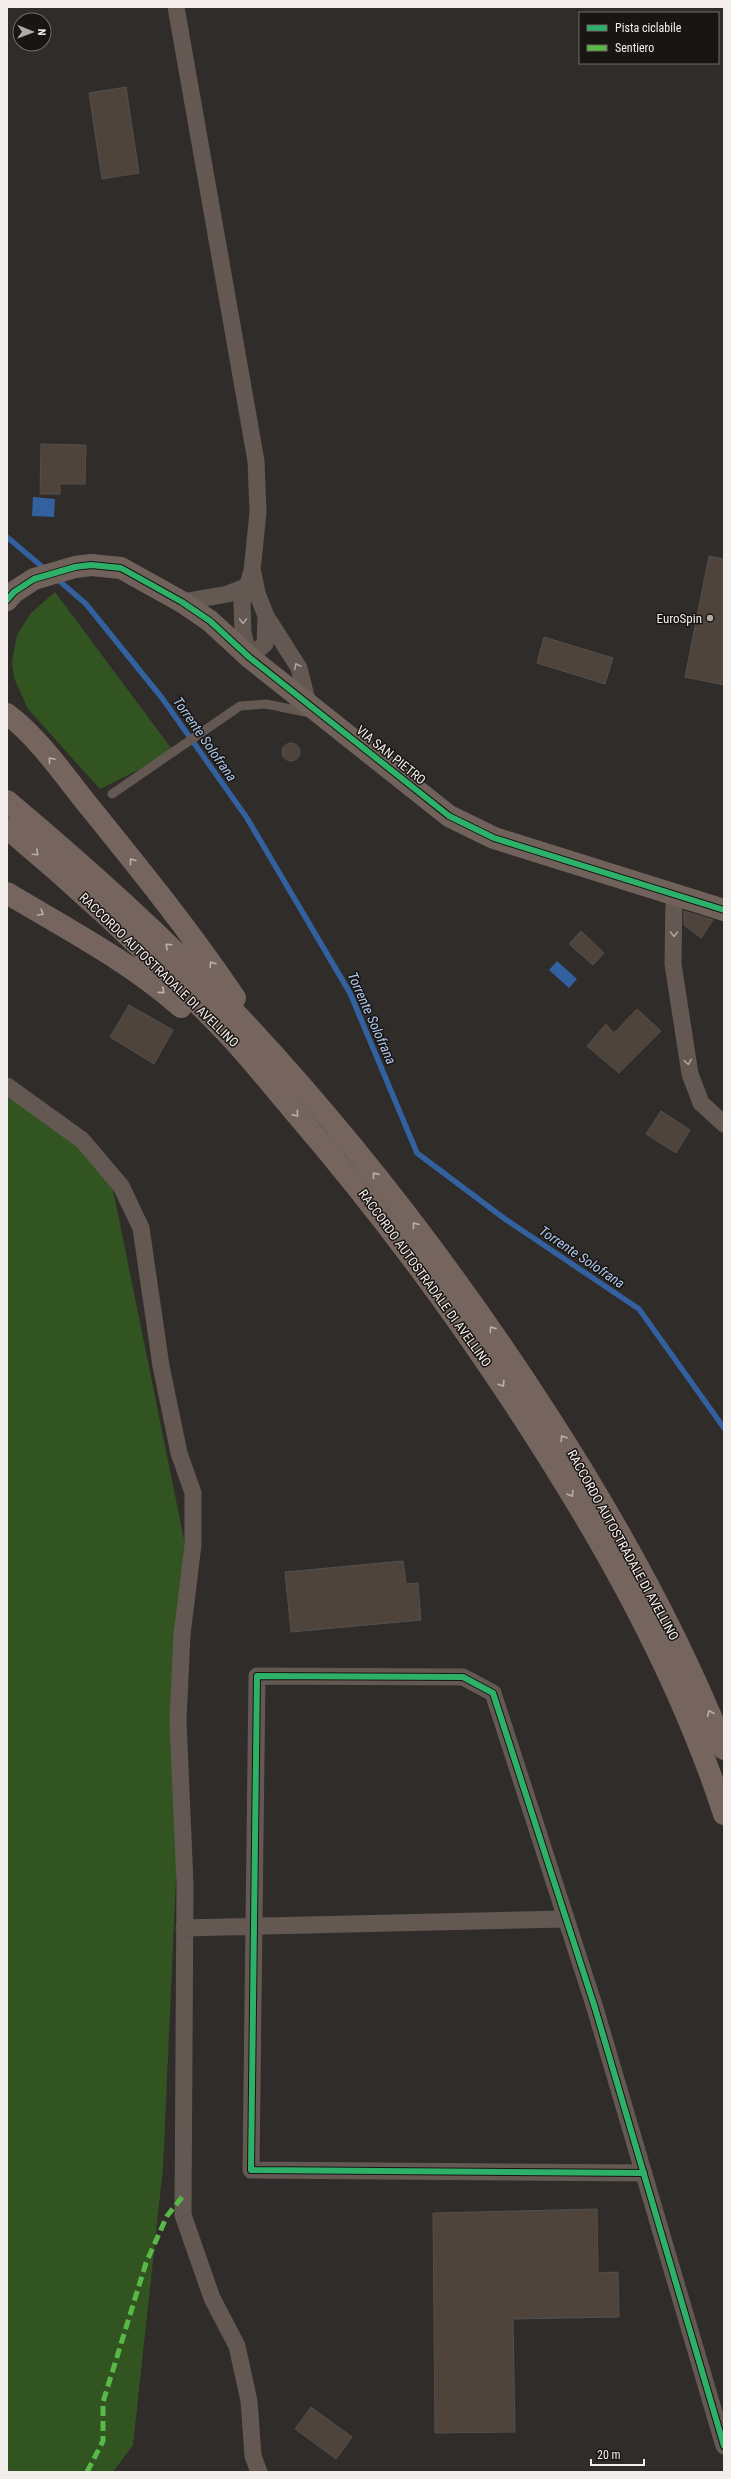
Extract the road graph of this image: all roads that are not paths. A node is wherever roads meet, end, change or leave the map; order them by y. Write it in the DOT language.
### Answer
graph roads {
  1 [pos="176,7"];
  2 [pos="250,578"];
  3 [pos="7,600"];
  4 [pos="182,602"];
  5 [pos="266,616"];
  6 [pos="249,657"];
  7 [pos="308,704"];
  8 [pos="8,713"];
  9 [pos="325,717"];
  10 [pos="112,794"];
  11 [pos="7,801"];
  12 [pos="7,828"];
  13 [pos="7,893"];
  14 [pos="674,895"];
  15 [pos="724,910"];
  16 [pos="273,1054"];
  17 [pos="7,1086"];
  18 [pos="281,1096"];
  19 [pos="724,1124"];
  20 [pos="724,1749"];
  21 [pos="724,1814"];
  22 [pos="566,1919"];
  23 [pos="254,1926"];
  24 [pos="184,1928"];
  25 [pos="644,2173"];
  26 [pos="724,2446"];
  27 [pos="259,2472"];
  1 -- 2 [label="street"];
  2 -- 4 [label="street"];
  2 -- 5 [label="street"];
  2 -- 6 [label="street, one-way"];
  3 -- 4 [label="street, VIA SAN PIETRO"];
  4 -- 6 [label="street, VIA SAN PIETRO"];
  5 -- 6 [label="street"];
  7 -- 5 [label="street, one-way"];
  6 -- 7 [label="street, VIA SAN PIETRO"];
  7 -- 9 [label="street, VIA SAN PIETRO"];
  16 -- 8 [label="highway, one-way"];
  9 -- 10 [label="lane"];
  9 -- 14 [label="street, VIA SAN PIETRO"];
  16 -- 11 [label="highway, RACCORDO AUTOSTRADALE DI AVELLINO, one-way"];
  12 -- 18 [label="highway, RACCORDO AUTOSTRADALE DI AVELLINO, one-way"];
  13 -- 18 [label="highway, one-way"];
  14 -- 15 [label="street, VIA SAN PIETRO"];
  14 -- 19 [label="street, one-way"];
  20 -- 16 [label="highway, RACCORDO AUTOSTRADALE DI AVELLINO, one-way"];
  17 -- 24 [label="street"];
  18 -- 21 [label="highway, RACCORDO AUTOSTRADALE DI AVELLINO, one-way"];
  22 -- 23 [label="street"];
  22 -- 23 [label="street"];
  22 -- 25 [label="street"];
  23 -- 24 [label="street"];
  23 -- 25 [label="street"];
  24 -- 27 [label="street"];
  25 -- 26 [label="street"];
}
